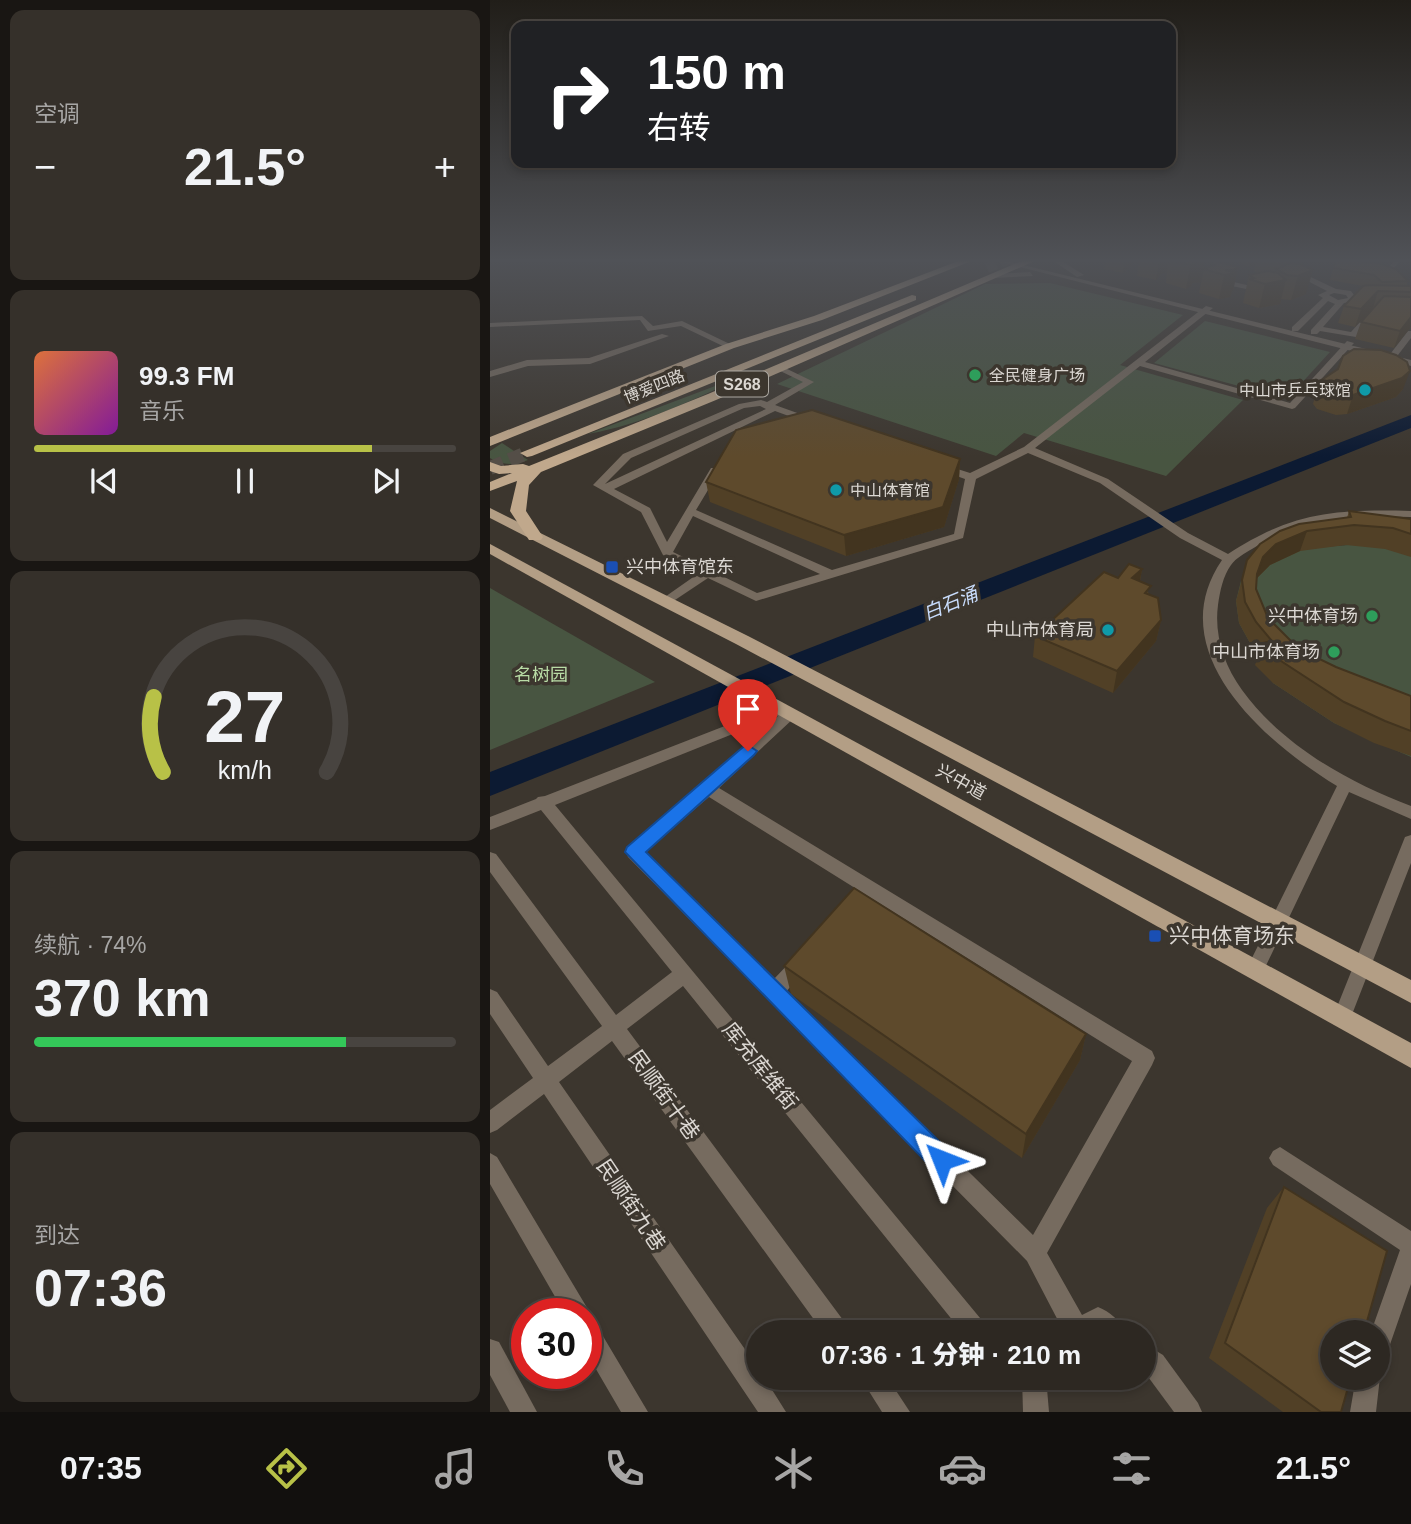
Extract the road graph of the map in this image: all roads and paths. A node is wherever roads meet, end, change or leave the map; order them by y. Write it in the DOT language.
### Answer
graph roads {
  1 [pos="648,326"];
  2 [pos="667,326"];
  3 [pos="688,326"];
  4 [pos="793,326"];
  5 [pos="798,326"];
  6 [pos="809,326"];
  7 [pos="846,326"];
  8 [pos="878,326"];
  9 [pos="1186,326"];
  10 [pos="1271,326"];
  11 [pos="1281,326"];
  12 [pos="1298,326"];
  13 [pos="1319,326"];
  14 [pos="1362,326"];
  15 [pos="1295,329"];
  16 [pos="1315,330"];
  17 [pos="1411,333"];
  18 [pos="862,334"];
  19 [pos="665,336"];
  20 [pos="1349,345"];
  21 [pos="730,346"];
  22 [pos="1395,353"];
  23 [pos="1411,357"];
  24 [pos="760,360"];
  25 [pos="1138,363"];
  26 [pos="1411,363"];
  27 [pos="778,368"];
  28 [pos="490,374"];
  29 [pos="771,407"];
  30 [pos="812,422"];
  31 [pos="824,426"];
  32 [pos="789,428"];
  33 [pos="554,430"];
  34 [pos="490,442"];
  35 [pos="512,446"];
  36 [pos="1028,449"];
  37 [pos="527,453"];
  38 [pos="723,456"];
  39 [pos="934,464"];
  40 [pos="490,466"];
  41 [pos="538,466"];
  42 [pos="971,477"];
  43 [pos="490,487"];
  44 [pos="606,489"];
  45 [pos="690,511"];
  46 [pos="490,512"];
  47 [pos="1411,514"];
  48 [pos="514,526"];
  49 [pos="490,530"];
  50 [pos="535,537"];
  51 [pos="490,548"];
  52 [pos="667,553"];
  53 [pos="1229,559"];
  54 [pos="707,573"];
  55 [pos="831,574"];
  56 [pos="666,602"];
  57 [pos="785,712"];
  58 [pos="1345,785"];
  59 [pos="708,789"];
  60 [pos="543,801"];
  61 [pos="1411,813"];
  62 [pos="490,824"];
  63 [pos="1411,842"];
  64 [pos="490,859"];
  65 [pos="1278,922"];
  66 [pos="808,954"];
  67 [pos="1364,967"];
  68 [pos="1255,970"];
  69 [pos="684,974"];
  70 [pos="774,992"];
  71 [pos="1411,992"];
  72 [pos="490,998"];
  73 [pos="1342,1017"];
  74 [pos="614,1028"];
  75 [pos="1411,1056"];
  76 [pos="546,1080"];
  77 [pos="490,1123"];
  78 [pos="1280,1158"];
  79 [pos="490,1164"];
  80 [pos="1411,1244"];
  81 [pos="1411,1252"];
  82 [pos="1035,1253"];
  83 [pos="569,1298"];
  84 [pos="829,1320"];
  85 [pos="966,1320"];
  86 [pos="1071,1320"];
  87 [pos="1387,1320"];
  88 [pos="490,1351"];
  89 [pos="602,1356"];
  90 [pos="1156,1367"];
  91 [pos="881,1390"];
  92 [pos="1035,1390"];
  93 [pos="1366,1390"];
  94 [pos="524,1412"];
  95 [pos="635,1412"];
  96 [pos="772,1412"];
  97 [pos="897,1412"];
  98 [pos="1036,1412"];
  99 [pos="1189,1412"];
  100 [pos="1363,1412"];
  1 -- 2 [label="street"];
  3 -- 21 [label="street"];
  4 -- 21 [label="highway, S268"];
  5 -- 33 [label="highway"];
  6 -- 33 [label="highway, 博爱四路 / S268"];
  7 -- 24 [label="highway, 博爱四路 / S268"];
  8 -- 18 [label="highway, S268"];
  9 -- 25 [label="street"];
  10 -- 20 [label="street"];
  11 -- 15 [label="street"];
  12 -- 15 [label="street"];
  13 -- 16 [label="street"];
  14 -- 16 [label="street"];
  15 -- 16 [label="street"];
  16 -- 20 [label="street"];
  17 -- 22 [label="street"];
  18 -- 24 [label="highway"];
  18 -- 27 [label="highway, S268"];
  19 -- 28 [label="street"];
  20 -- 22 [label="street"];
  20 -- 25 [label="street"];
  20 -- 26 [label="street"];
  21 -- 34 [label="highway, S268"];
  22 -- 23 [label="street"];
  24 -- 37 [label="highway, 博爱四路 / S268"];
  25 -- 36 [label="street"];
  27 -- 29 [label="street"];
  27 -- 41 [label="highway, S268"];
  29 -- 30 [label="street"];
  29 -- 44 [label="street"];
  29 -- 44 [label="street"];
  30 -- 31 [label="street"];
  30 -- 32 [label="street"];
  33 -- 35 [label="highway, 博爱四路 / S268"];
  36 -- 42 [label="street"];
  36 -- 53 [label="street"];
  38 -- 45 [label="street"];
  39 -- 42 [label="street"];
  40 -- 41 [label="highway"];
  41 -- 43 [label="highway, S268"];
  41 -- 50 [label="highway"];
  42 -- 55 [label="street"];
  44 -- 52 [label="street"];
  45 -- 52 [label="street"];
  45 -- 55 [label="street"];
  46 -- 48 [label="main road, 兴中道"];
  47 -- 53 [label="street"];
  48 -- 49 [label="main road"];
  48 -- 50 [label="main road, 兴中道"];
  50 -- 56 [label="main road, 兴中道"];
  51 -- 57 [label="main road, 兴中道"];
  52 -- 54 [label="street"];
  53 -- 58 [label="street"];
  54 -- 55 [label="street"];
  54 -- 56 [label="street"];
  56 -- 65 [label="main road, 兴中道"];
  57 -- 59 [label="street"];
  57 -- 60 [label="street"];
  57 -- 68 [label="main road, 兴中道"];
  58 -- 61 [label="street"];
  58 -- 65 [label="street"];
  59 -- 70 [label="street"];
  59 -- 82 [label="street"];
  60 -- 62 [label="street"];
  60 -- 69 [label="street, 库充库维街"];
  63 -- 67 [label="street"];
  64 -- 74 [label="street, 民顺街十巷"];
  65 -- 67 [label="main road, 兴中道"];
  65 -- 68 [label="street"];
  66 -- 70 [label="street"];
  67 -- 71 [label="main road, 兴中道"];
  67 -- 73 [label="street"];
  68 -- 73 [label="main road, 兴中道"];
  69 -- 74 [label="street"];
  69 -- 85 [label="street, 库充库维街"];
  70 -- 82 [label="street"];
  72 -- 76 [label="street, 民顺街九巷"];
  73 -- 75 [label="main road, 兴中道"];
  74 -- 76 [label="street"];
  74 -- 84 [label="street, 民顺街十巷"];
  76 -- 77 [label="street"];
  76 -- 96 [label="street, 民顺街九巷"];
  78 -- 80 [label="street"];
  79 -- 83 [label="street"];
  81 -- 87 [label="street"];
  82 -- 86 [label="street"];
  88 -- 94 [label="street"];
  89 -- 95 [label="street"];
  90 -- 99 [label="street"];
  91 -- 97 [label="street"];
  92 -- 98 [label="street"];
  93 -- 100 [label="street"];
}
